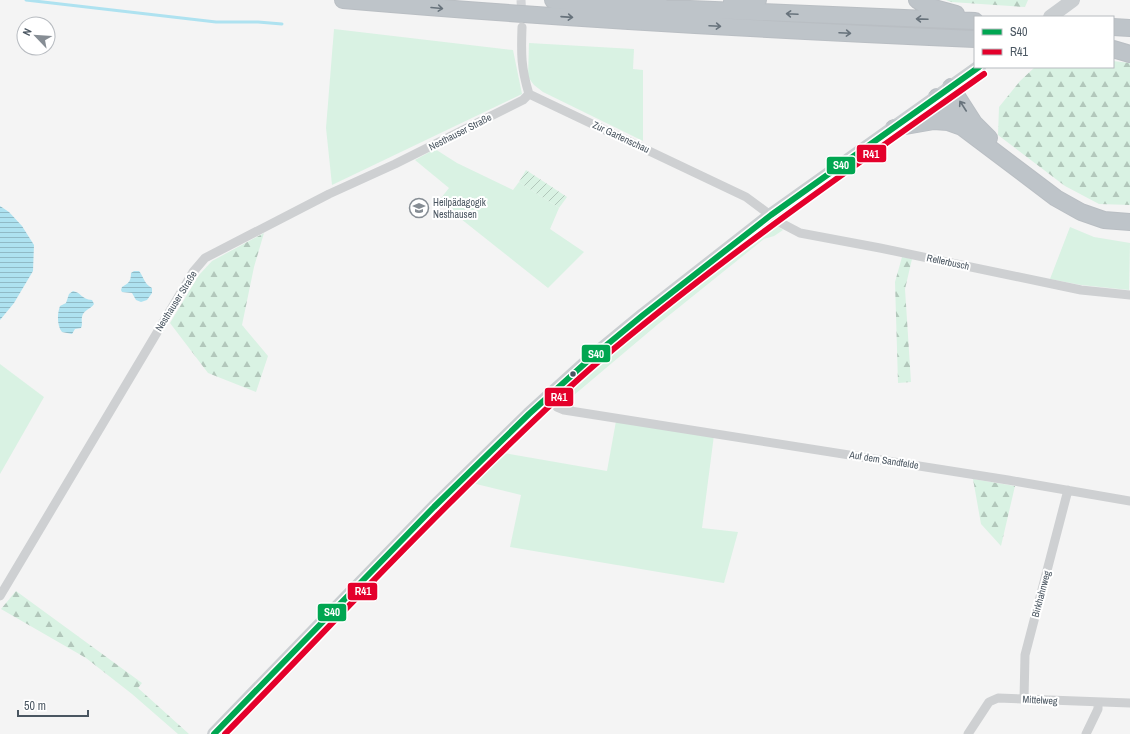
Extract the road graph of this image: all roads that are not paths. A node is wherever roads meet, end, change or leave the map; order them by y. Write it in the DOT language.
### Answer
graph roads {
  1 [pos="343,0"];
  2 [pos="553,0"];
  3 [pos="758,0"];
  4 [pos="917,0"];
  5 [pos="1073,0"];
  6 [pos="666,8"];
  7 [pos="1051,16"];
  8 [pos="974,20"];
  9 [pos="974,20"];
  10 [pos="522,27"];
  11 [pos="1114,27"];
  12 [pos="1130,28"];
  13 [pos="970,39"];
  14 [pos="1130,45"];
  15 [pos="1114,46"];
  16 [pos="1114,49"];
  17 [pos="1130,54"];
  18 [pos="978,68"];
  19 [pos="951,87"];
  20 [pos="529,94"];
  21 [pos="937,97"];
  22 [pos="962,127"];
  23 [pos="894,128"];
  24 [pos="1130,214"];
  25 [pos="771,215"];
  26 [pos="1130,222"];
  27 [pos="1130,295"];
  28 [pos="548,397"];
  29 [pos="1068,490"];
  30 [pos="1130,501"];
  31 [pos="0,596"];
  32 [pos="1024,699"];
  33 [pos="1098,703"];
  34 [pos="1130,703"];
  35 [pos="214,734"];
  36 [pos="968,734"];
  37 [pos="1086,734"];
  1 -- 13 [label="highway, one-way"];
  2 -- 6 [label="highway"];
  3 -- 6 [label="highway"];
  4 -- 9 [label="highway"];
  5 -- 7 [label="main road"];
  8 -- 6 [label="highway, one-way"];
  10 -- 20 [label="street"];
  11 -- 12 [label="highway"];
  14 -- 15 [label="highway"];
  16 -- 17 [label="highway"];
  18 -- 19 [label="main road"];
  19 -- 21 [label="main road"];
  24 -- 19 [label="highway, one-way"];
  20 -- 25 [label="street, Zur Gartenschau"];
  20 -- 31 [label="street, Nesthauser Straße"];
  21 -- 22 [label="highway"];
  21 -- 23 [label="main road"];
  22 -- 23 [label="highway"];
  22 -- 26 [label="highway"];
  23 -- 25 [label="main road"];
  25 -- 27 [label="street, Rellerbusch"];
  25 -- 28 [label="main road"];
  28 -- 29 [label="street, Auf dem Sandfelde"];
  28 -- 35 [label="main road"];
  29 -- 30 [label="street, Auf dem Sandfelde"];
  29 -- 32 [label="street, Birkhahnweg"];
  32 -- 33 [label="street, Mittelweg"];
  32 -- 36 [label="street, Mittelweg"];
  33 -- 34 [label="street, Mittelweg"];
  33 -- 37 [label="street"];
}
